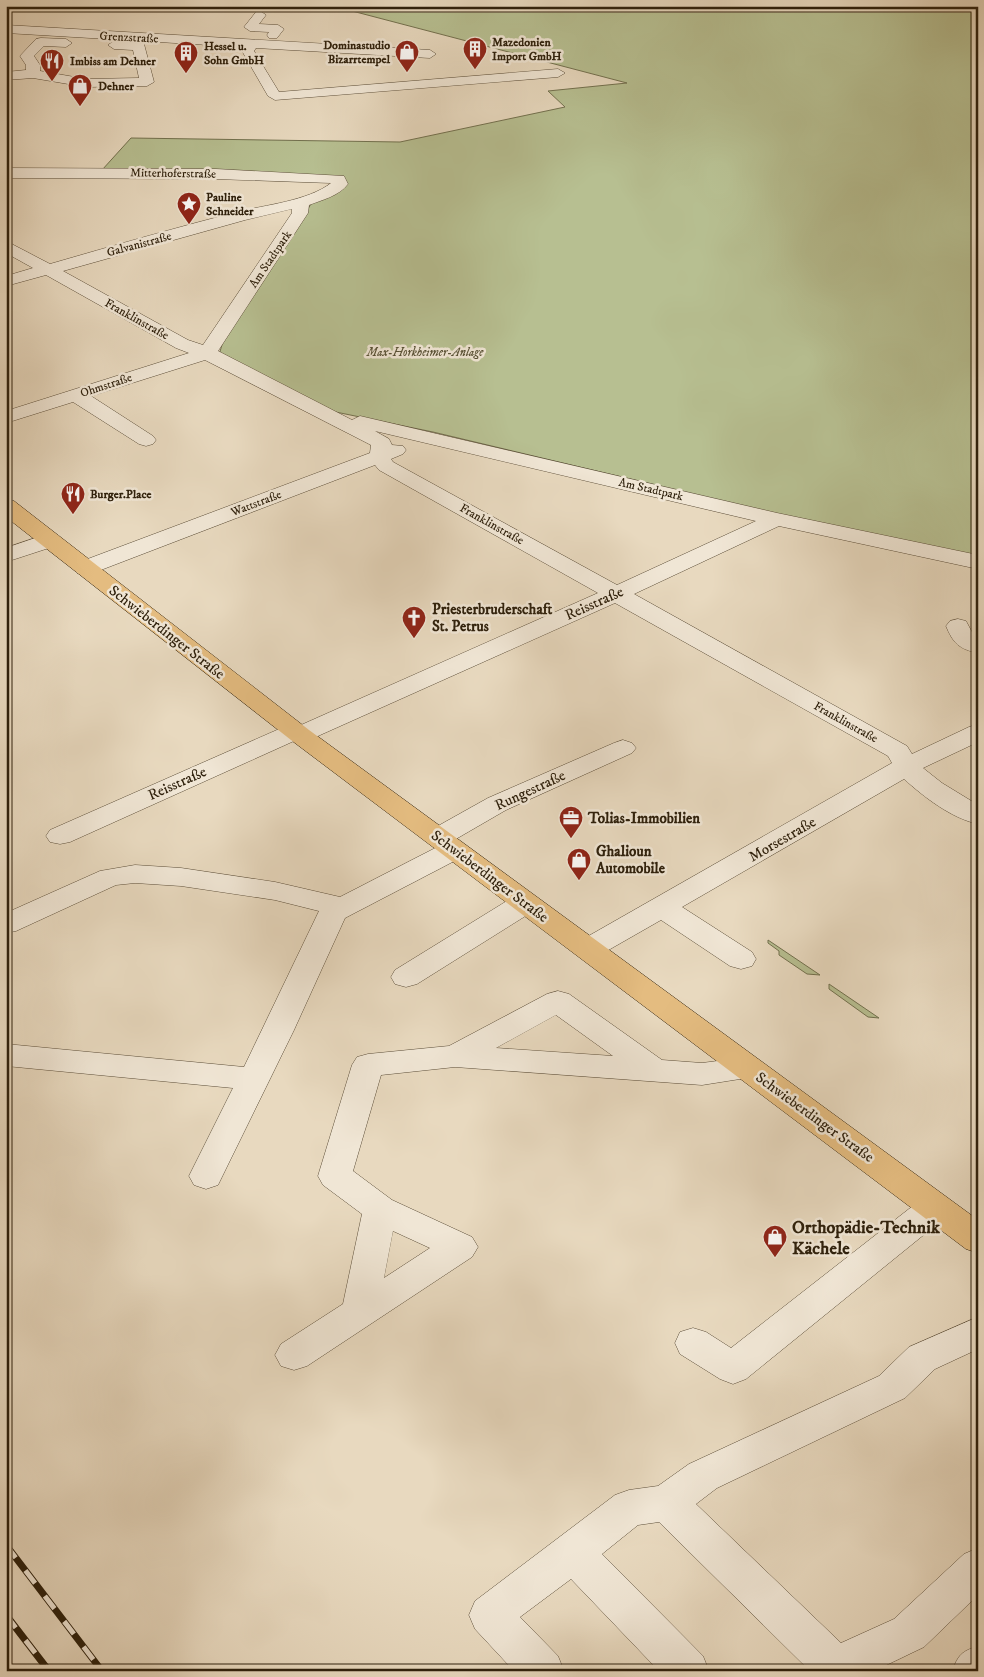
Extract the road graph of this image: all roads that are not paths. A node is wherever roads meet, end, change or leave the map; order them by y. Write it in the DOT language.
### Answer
graph roads {
  1 [pos="260,15"];
  2 [pos="208,28"];
  3 [pos="6,29"];
  4 [pos="39,36"];
  5 [pos="202,40"];
  6 [pos="136,42"];
  7 [pos="251,44"];
  8 [pos="267,45"];
  9 [pos="430,54"];
  10 [pos="558,73"];
  11 [pos="33,74"];
  12 [pos="6,76"];
  13 [pos="6,173"];
  14 [pos="302,202"];
  15 [pos="6,246"];
  16 [pos="47,270"];
  17 [pos="6,281"];
  18 [pos="207,353"];
  19 [pos="76,395"];
  20 [pos="324,414"];
  21 [pos="6,417"];
  22 [pos="428,438"];
  23 [pos="146,440"];
  24 [pos="379,456"];
  25 [pos="6,506"];
  26 [pos="777,519"];
  27 [pos="50,540"];
  28 [pos="6,555"];
  29 [pos="978,562"];
  30 [pos="85,568"];
  31 [pos="618,593"];
  32 [pos="958,626"];
  33 [pos="978,646"];
  34 [pos="978,732"];
  35 [pos="297,733"];
  36 [pos="623,748"];
  37 [pos="905,767"];
  38 [pos="978,816"];
  39 [pos="60,836"];
  40 [pos="447,844"];
  41 [pos="525,903"];
  42 [pos="343,907"];
  43 [pos="663,908"];
  44 [pos="6,924"];
  45 [pos="588,949"];
  46 [pos="741,958"];
  47 [pos="406,976"];
  48 [pos="6,1055"];
  49 [pos="455,1056"];
  50 [pos="748,1068"];
  51 [pos="655,1070"];
  52 [pos="253,1078"];
  53 [pos="206,1176"];
  54 [pos="935,1207"];
  55 [pos="380,1209"];
  56 [pos="978,1239"];
  57 [pos="360,1312"];
  58 [pos="978,1332"];
  59 [pos="693,1343"];
  60 [pos="294,1355"];
  61 [pos="667,1503"];
  62 [pos="573,1552"];
  63 [pos="978,1567"];
  64 [pos="978,1666"];
  65 [pos="834,1669"];
  66 [pos="543,1671"];
  67 [pos="688,1671"];
  68 [pos="973,1671"];
  1 -- 8 [label="street"];
  2 -- 5 [label="street"];
  3 -- 4 [label="street"];
  4 -- 6 [label="street, Grenzstraße"];
  4 -- 11 [label="street"];
  5 -- 6 [label="street, Grenzstraße"];
  5 -- 7 [label="street, Grenzstraße"];
  6 -- 11 [label="street"];
  7 -- 8 [label="street, Grenzstraße"];
  7 -- 10 [label="street"];
  8 -- 9 [label="street, Grenzstraße"];
  11 -- 12 [label="street"];
  13 -- 14 [label="street, Mitterhoferstraße"];
  14 -- 16 [label="street, Galvanistraße"];
  14 -- 18 [label="street, Am Stadtpark"];
  15 -- 16 [label="street, Franklinstraße"];
  16 -- 17 [label="street, Galvanistraße"];
  16 -- 18 [label="street, Franklinstraße"];
  18 -- 19 [label="street, Ohmstraße"];
  18 -- 20 [label="street, Franklinstraße"];
  19 -- 21 [label="street, Ohmstraße"];
  19 -- 23 [label="street"];
  20 -- 22 [label="street, Am Stadtpark"];
  20 -- 24 [label="street, Franklinstraße"];
  22 -- 24 [label="street, Wattstraße"];
  22 -- 26 [label="street, Am Stadtpark"];
  24 -- 30 [label="street, Wattstraße"];
  24 -- 31 [label="street, Franklinstraße"];
  25 -- 27 [label="main road, Schwieberdinger Straße"];
  26 -- 29 [label="street, Am Stadtpark"];
  26 -- 31 [label="street, Reisstraße"];
  27 -- 28 [label="street"];
  27 -- 30 [label="main road, Schwieberdinger Straße"];
  30 -- 35 [label="main road, Schwieberdinger Straße"];
  31 -- 35 [label="street, Reisstraße"];
  31 -- 37 [label="street, Franklinstraße"];
  32 -- 33 [label="street"];
  34 -- 37 [label="street, Morsestraße"];
  35 -- 39 [label="street, Reisstraße"];
  35 -- 40 [label="main road, Schwieberdinger Straße"];
  36 -- 40 [label="street, Rungestraße"];
  37 -- 38 [label="street, Franklinstraße"];
  37 -- 43 [label="street, Morsestraße"];
  40 -- 41 [label="main road, Schwieberdinger Straße"];
  40 -- 42 [label="street, Rungestraße"];
  41 -- 45 [label="main road, Schwieberdinger Straße"];
  41 -- 47 [label="street"];
  42 -- 44 [label="street"];
  42 -- 52 [label="street"];
  43 -- 45 [label="street, Morsestraße"];
  43 -- 46 [label="street"];
  45 -- 50 [label="main road, Schwieberdinger Straße"];
  48 -- 52 [label="street"];
  49 -- 51 [label="street"];
  49 -- 51 [label="street"];
  49 -- 55 [label="street"];
  50 -- 51 [label="street"];
  50 -- 54 [label="main road, Schwieberdinger Straße"];
  52 -- 53 [label="street"];
  54 -- 56 [label="main road, Schwieberdinger Straße"];
  54 -- 59 [label="street"];
  55 -- 57 [label="street"];
  55 -- 57 [label="street"];
  57 -- 60 [label="street"];
  58 -- 61 [label="street"];
  61 -- 62 [label="street"];
  61 -- 65 [label="street"];
  62 -- 66 [label="street"];
  62 -- 67 [label="street"];
  63 -- 65 [label="street"];
  64 -- 68 [label="street"];
}
